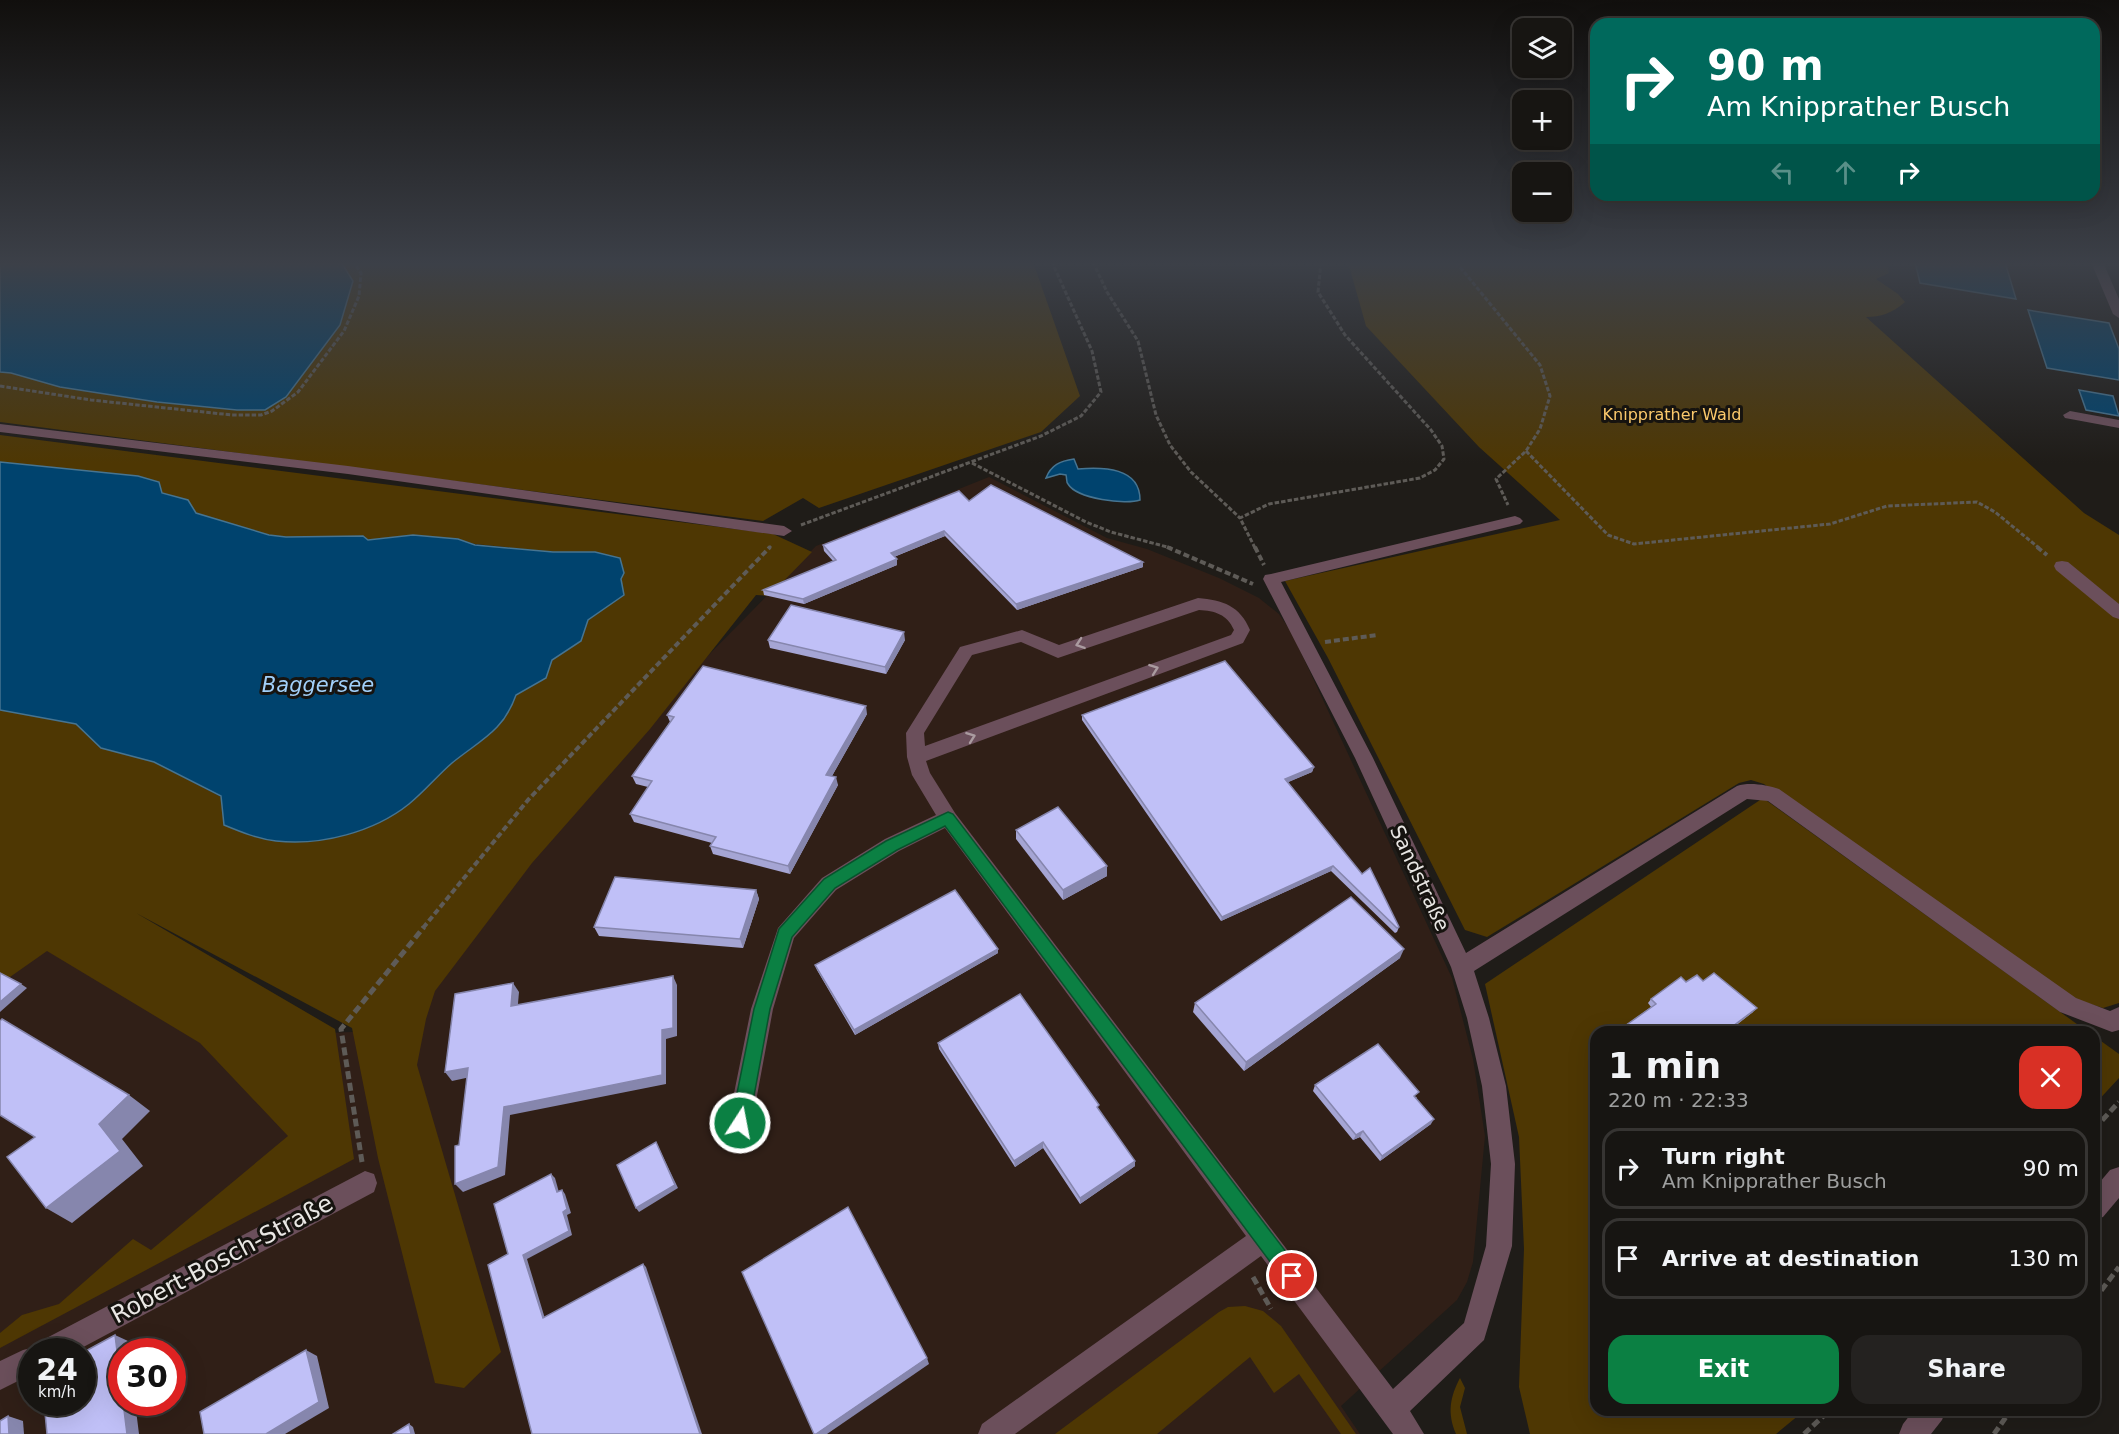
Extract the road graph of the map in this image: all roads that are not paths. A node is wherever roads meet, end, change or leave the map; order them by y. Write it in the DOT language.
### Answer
graph roads {
  1 [pos="2070,416"];
  2 [pos="2119,424"];
  3 [pos="0,428"];
  4 [pos="1515,521"];
  5 [pos="784,531"];
  6 [pos="2062,566"];
  7 [pos="2119,613"];
  8 [pos="916,757"];
  9 [pos="948,818"];
  10 [pos="1462,967"];
  11 [pos="2119,1017"];
  12 [pos="740,1123"];
  13 [pos="2119,1179"];
  14 [pos="365,1183"];
  15 [pos="2100,1201"];
  16 [pos="1264,1238"];
  17 [pos="72,1338"];
  18 [pos="18,1366"];
  19 [pos="0,1376"];
  20 [pos="1392,1409"];
  21 [pos="1927,1416"];
  22 [pos="992,1434"];
  23 [pos="1410,1434"];
  24 [pos="1912,1434"];
  1 -- 2 [label="street"];
  3 -- 5 [label="street"];
  4 -- 10 [label="street, Sandstraße"];
  6 -- 7 [label="street"];
  8 -- 8 [label="street, one-way"];
  8 -- 9 [label="street"];
  9 -- 12 [label="street"];
  9 -- 16 [label="street"];
  10 -- 11 [label="street"];
  10 -- 20 [label="street, Sandstraße"];
  13 -- 15 [label="street"];
  14 -- 17 [label="street, Robert-Bosch-Straße"];
  16 -- 20 [label="street"];
  16 -- 22 [label="street"];
  18 -- 19 [label="street"];
  20 -- 23 [label="street"];
  21 -- 24 [label="street"];
}
